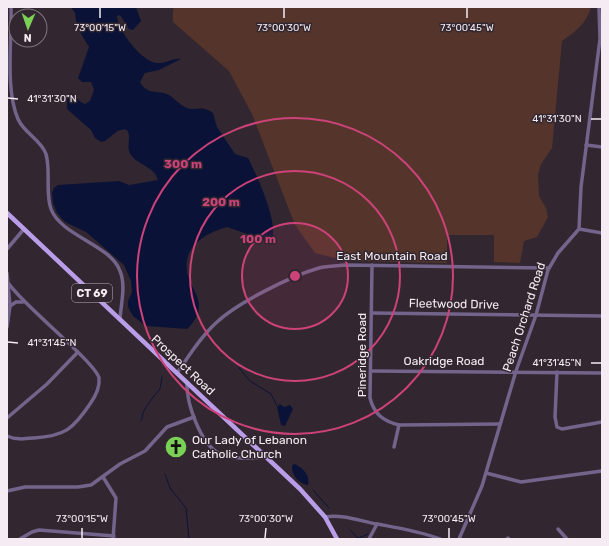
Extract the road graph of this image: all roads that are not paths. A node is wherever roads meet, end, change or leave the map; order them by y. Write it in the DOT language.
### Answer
graph roads {
  1 [pos="12,7"];
  2 [pos="599,7"];
  3 [pos="9,78"];
  4 [pos="586,145"];
  5 [pos="602,147"];
  6 [pos="7,213"];
  7 [pos="24,229"];
  8 [pos="579,229"];
  9 [pos="602,233"];
  10 [pos="7,249"];
  11 [pos="372,265"];
  12 [pos="549,268"];
  13 [pos="7,273"];
  14 [pos="9,284"];
  15 [pos="23,302"];
  16 [pos="10,306"];
  17 [pos="372,313"];
  18 [pos="536,315"];
  19 [pos="602,316"];
  20 [pos="120,319"];
  21 [pos="7,327"];
  22 [pos="77,353"];
  23 [pos="372,371"];
  24 [pos="516,371"];
  25 [pos="557,372"];
  26 [pos="177,373"];
  27 [pos="602,373"];
  28 [pos="187,382"];
  29 [pos="194,417"];
  30 [pos="7,418"];
  31 [pos="602,422"];
  32 [pos="500,424"];
  33 [pos="399,425"];
  34 [pos="7,436"];
  35 [pos="394,447"];
  36 [pos="266,457"];
  37 [pos="602,471"];
  38 [pos="486,473"];
  39 [pos="103,477"];
  40 [pos="7,491"];
  41 [pos="325,517"];
  42 [pos="377,524"];
  43 [pos="558,529"];
  44 [pos="114,537"];
  45 [pos="20,539"];
  46 [pos="337,539"];
  47 [pos="370,539"];
  48 [pos="440,539"];
  49 [pos="459,539"];
  50 [pos="567,539"];
  1 -- 3 [label="street"];
  2 -- 4 [label="street"];
  3 -- 20 [label="street"];
  4 -- 5 [label="street"];
  4 -- 8 [label="street"];
  6 -- 7 [label="main road, Prospect Road / CT 69"];
  7 -- 10 [label="street"];
  7 -- 20 [label="main road, Prospect Road / CT 69"];
  8 -- 9 [label="street"];
  8 -- 12 [label="street, Peach Orchard Road"];
  11 -- 12 [label="street, East Mountain Road"];
  11 -- 17 [label="street, Pineridge Road"];
  11 -- 26 [label="street, East Mountain Road"];
  12 -- 18 [label="street, Peach Orchard Road"];
  13 -- 14 [label="street"];
  14 -- 15 [label="street"];
  14 -- 16 [label="street"];
  15 -- 16 [label="street"];
  15 -- 22 [label="street"];
  16 -- 21 [label="street"];
  17 -- 18 [label="street, Fleetwood Drive"];
  17 -- 23 [label="street, Pineridge Road"];
  18 -- 19 [label="street, Fleetwood Drive"];
  18 -- 24 [label="street, Peach Orchard Road"];
  20 -- 26 [label="main road, Prospect Road / CT 69"];
  22 -- 30 [label="street"];
  22 -- 34 [label="street"];
  23 -- 24 [label="street, Oakridge Road"];
  23 -- 33 [label="street, Pineridge Road"];
  24 -- 25 [label="street, Oakridge Road"];
  24 -- 32 [label="street, Peach Orchard Road"];
  25 -- 27 [label="street, Oakridge Road"];
  25 -- 31 [label="street"];
  26 -- 28 [label="main road, Prospect Road / CT 69"];
  28 -- 29 [label="street"];
  28 -- 36 [label="main road, Prospect Road / CT 69"];
  29 -- 36 [label="street"];
  29 -- 39 [label="street"];
  32 -- 33 [label="street, Pineridge Road"];
  32 -- 38 [label="street, Peach Orchard Road"];
  33 -- 35 [label="street"];
  36 -- 41 [label="main road, Prospect Road / CT 69"];
  37 -- 38 [label="street"];
  38 -- 49 [label="street, Peach Orchard Road"];
  39 -- 40 [label="street"];
  39 -- 44 [label="street"];
  41 -- 42 [label="street"];
  41 -- 46 [label="main road, Prospect Road / CT 69"];
  42 -- 47 [label="street"];
  42 -- 48 [label="street"];
  43 -- 50 [label="street"];
  44 -- 45 [label="street"];
}
